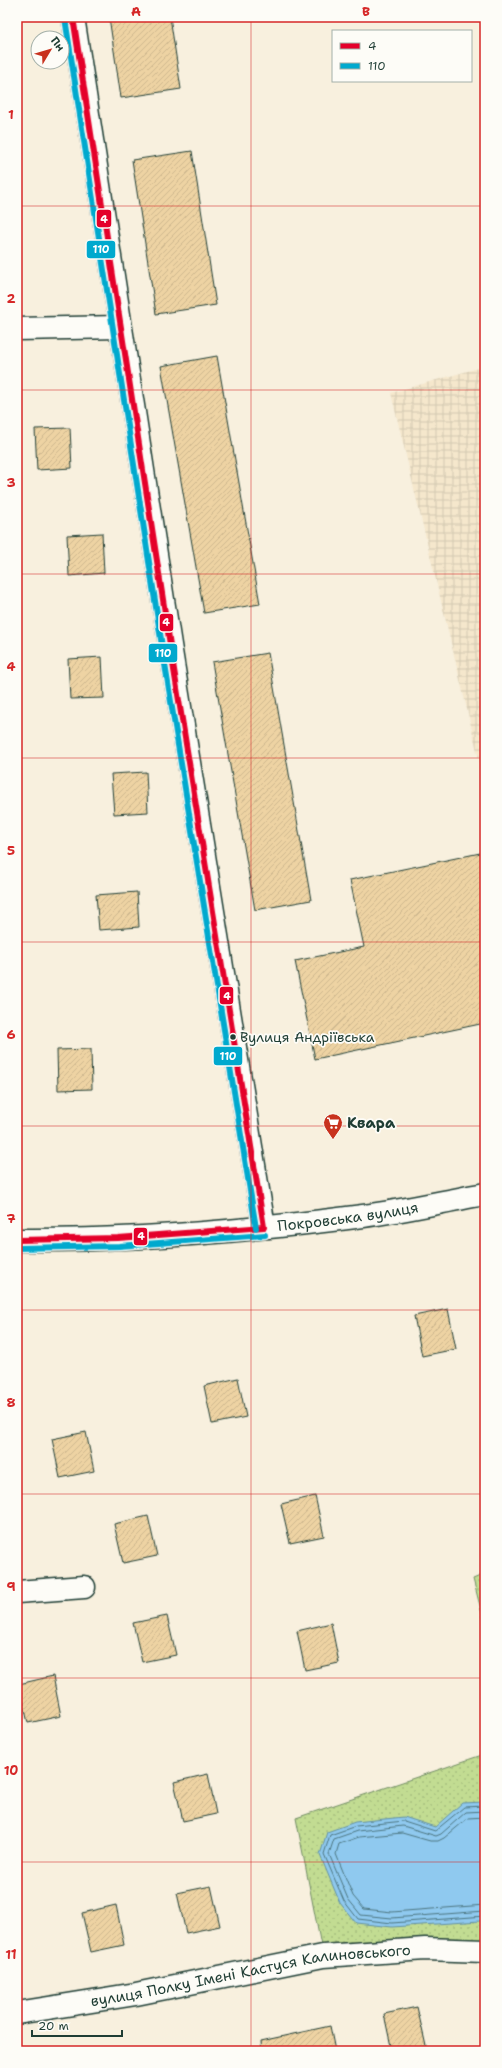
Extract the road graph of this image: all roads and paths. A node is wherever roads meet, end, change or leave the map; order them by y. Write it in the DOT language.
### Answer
graph roads {
  1 [pos="74,17"];
  2 [pos="120,327"];
  3 [pos="17,329"];
  4 [pos="485,1194"];
  5 [pos="264,1228"];
  6 [pos="17,1240"];
  7 [pos="84,1587"];
  8 [pos="17,1592"];
  9 [pos="485,1951"];
  10 [pos="17,2013"];
  1 -- 2 [label="main road"];
  2 -- 3 [label="main road"];
  2 -- 5 [label="main road"];
  4 -- 5 [label="main road, Покровська вулиця"];
  5 -- 6 [label="main road, Покровська вулиця"];
  7 -- 8 [label="main road"];
  9 -- 10 [label="main road, вулиця Полку Імені Кастуся Калиновського"];
}
